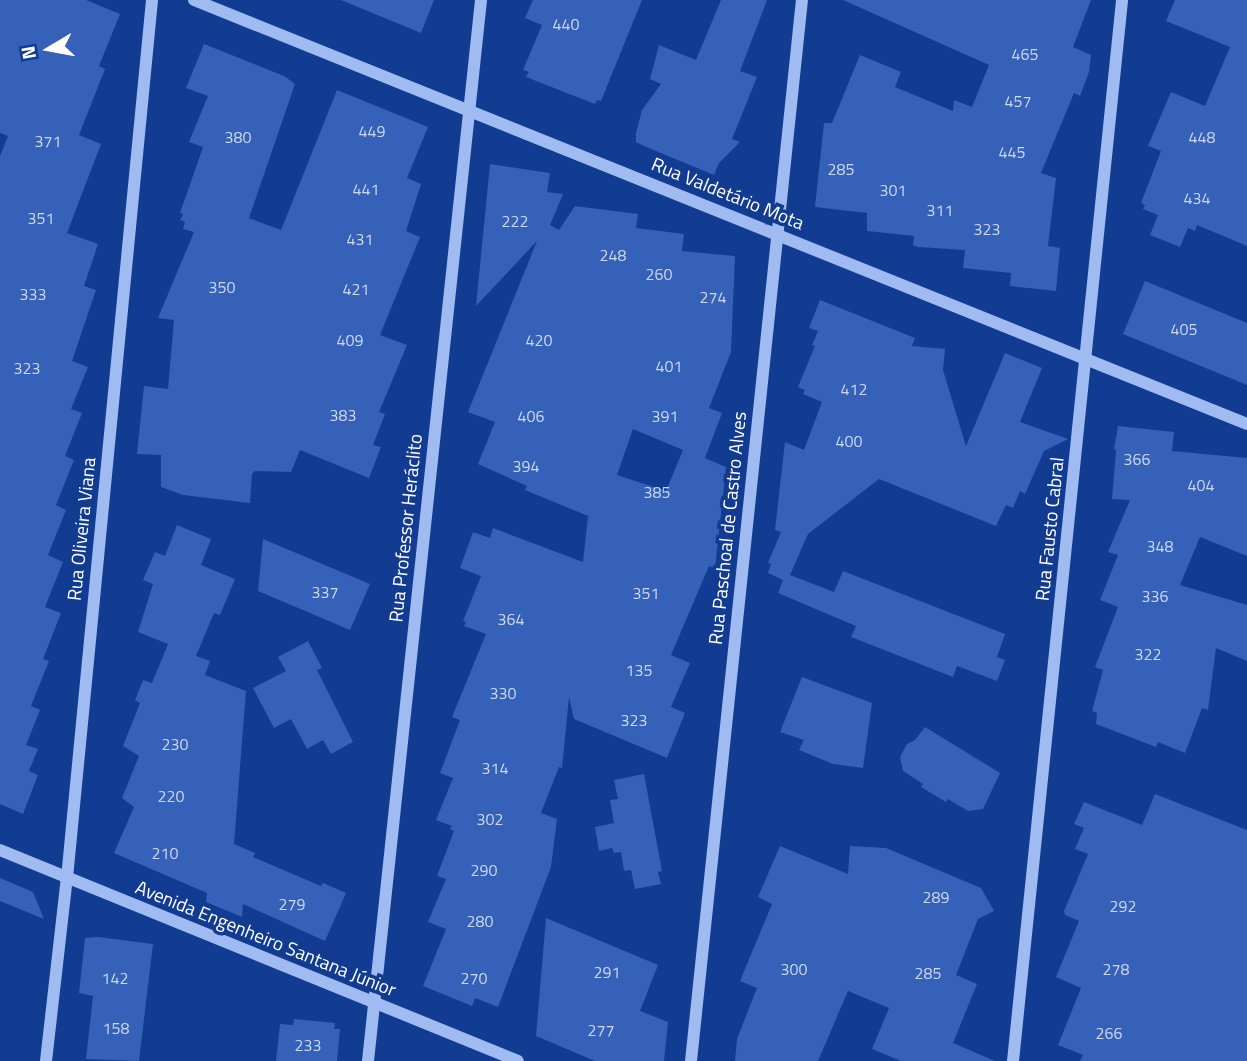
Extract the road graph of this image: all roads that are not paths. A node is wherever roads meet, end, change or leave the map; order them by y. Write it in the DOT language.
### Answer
graph roads {
  1 [pos="152,0"];
  2 [pos="194,0"];
  3 [pos="481,0"];
  4 [pos="802,0"];
  5 [pos="1122,0"];
  6 [pos="469,110"];
  7 [pos="777,234"];
  8 [pos="1086,359"];
  9 [pos="1247,424"];
  10 [pos="0,850"];
  11 [pos="67,878"];
  12 [pos="375,1003"];
  13 [pos="46,1061"];
  14 [pos="368,1061"];
  15 [pos="518,1061"];
  16 [pos="691,1061"];
  17 [pos="1013,1061"];
  1 -- 11 [label="street, Rua Oliveira Viana"];
  2 -- 6 [label="street, Rua Valdetário Mota"];
  3 -- 6 [label="street, Rua Professor Heráclito"];
  4 -- 7 [label="street, Rua Paschoal de Castro Alves"];
  5 -- 8 [label="street, Rua Fausto Cabral"];
  6 -- 7 [label="street, Rua Valdetário Mota"];
  6 -- 12 [label="street, Rua Professor Heráclito"];
  7 -- 8 [label="street, Rua Valdetário Mota"];
  7 -- 16 [label="street, Rua Paschoal de Castro Alves"];
  8 -- 9 [label="street, Rua Valdetário Mota"];
  8 -- 17 [label="street, Rua Fausto Cabral"];
  10 -- 11 [label="street, Avenida Engenheiro Santana Júnior"];
  11 -- 12 [label="street, Avenida Engenheiro Santana Júnior"];
  11 -- 13 [label="street, Rua Oliveira Viana"];
  12 -- 14 [label="street, Rua Professor Heráclito"];
  12 -- 15 [label="street, Avenida Engenheiro Santana Júnior"];
}
